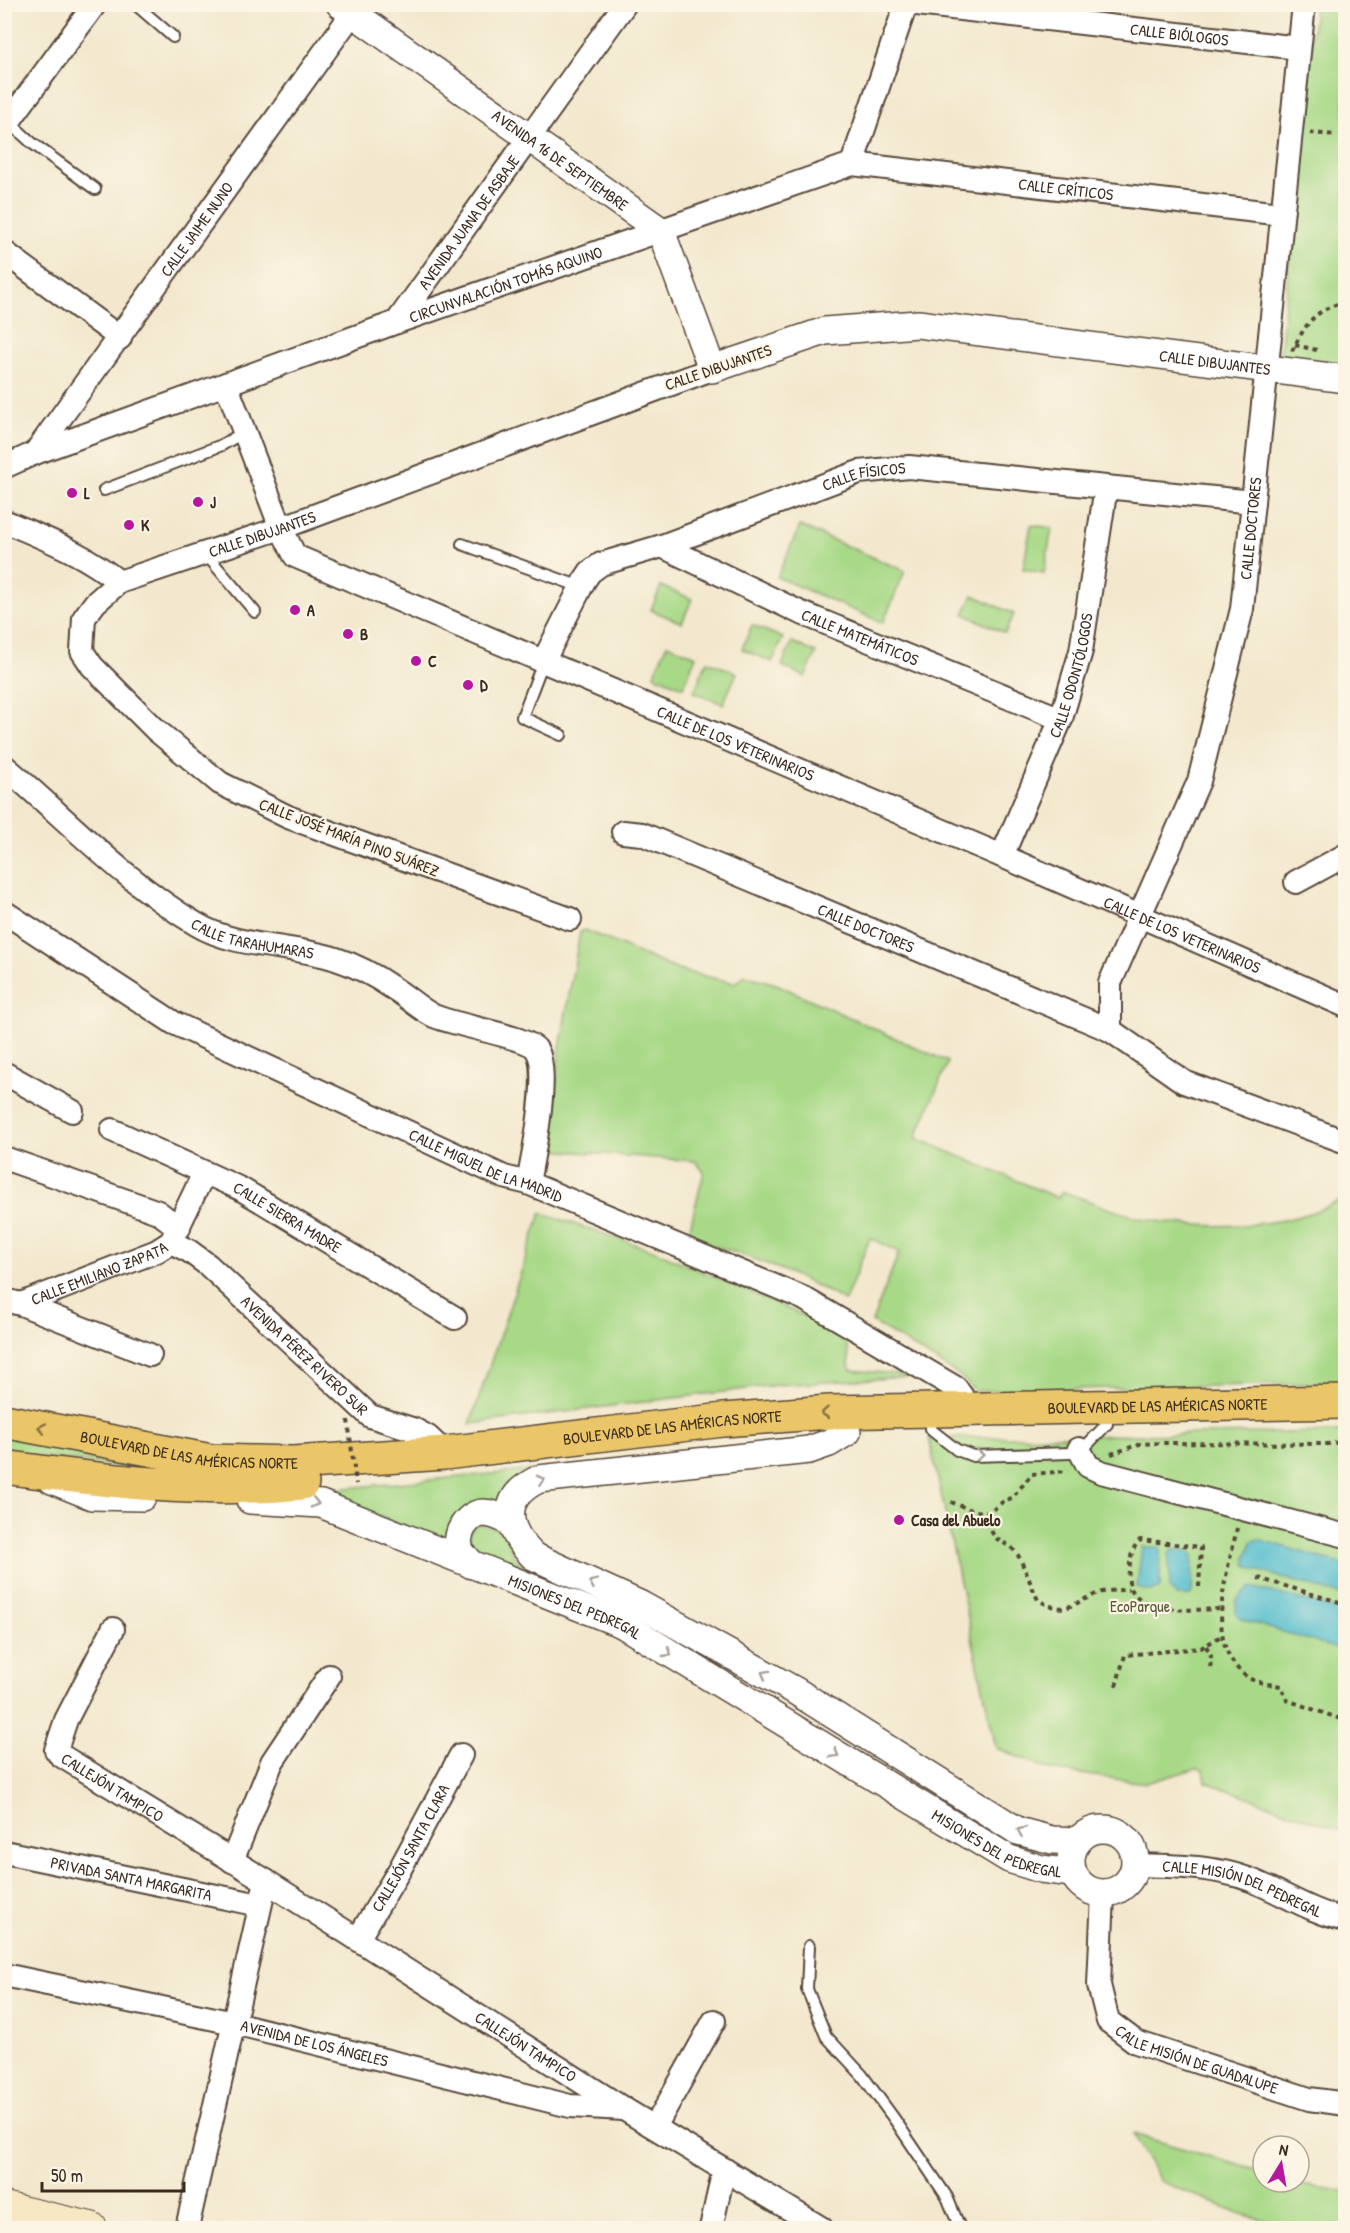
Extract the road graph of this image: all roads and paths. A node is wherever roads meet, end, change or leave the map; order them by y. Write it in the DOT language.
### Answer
graph roads {
  1 [pos="95,4"];
  2 [pos="135,4"];
  3 [pos="625,4"];
  4 [pos="906,4"];
  5 [pos="917,4"];
  6 [pos="1304,4"];
  7 [pos="350,8"];
  8 [pos="173,37"];
  9 [pos="1299,48"];
  10 [pos="7,125"];
  11 [pos="1305,133"];
  12 [pos="1337,135"];
  13 [pos="528,139"];
  14 [pos="852,164"];
  15 [pos="95,189"];
  16 [pos="1281,214"];
  17 [pos="661,231"];
  18 [pos="4,252"];
  19 [pos="1346,302"];
  20 [pos="397,322"];
  21 [pos="120,338"];
  22 [pos="1295,345"];
  23 [pos="1329,352"];
  24 [pos="1276,364"];
  25 [pos="712,369"];
  26 [pos="1346,379"];
  27 [pos="226,384"];
  28 [pos="244,432"];
  29 [pos="35,453"];
  30 [pos="4,467"];
  31 [pos="1106,487"];
  32 [pos="104,490"];
  33 [pos="1253,502"];
  34 [pos="4,522"];
  35 [pos="280,528"];
  36 [pos="462,544"];
  37 [pos="662,546"];
  38 [pos="205,553"];
  39 [pos="119,582"];
  40 [pos="581,587"];
  41 [pos="255,612"];
  42 [pos="543,662"];
  43 [pos="1061,719"];
  44 [pos="561,735"];
  45 [pos="4,766"];
  46 [pos="623,831"];
  47 [pos="1346,855"];
  48 [pos="1002,856"];
  49 [pos="1296,882"];
  50 [pos="4,912"];
  51 [pos="1141,916"];
  52 [pos="570,919"];
  53 [pos="1346,1006"];
  54 [pos="1110,1030"];
  55 [pos="4,1073"];
  56 [pos="72,1111"];
  57 [pos="112,1130"];
  58 [pos="1346,1142"];
  59 [pos="4,1158"];
  60 [pos="204,1173"];
  61 [pos="528,1183"];
  62 [pos="175,1235"];
  63 [pos="13,1302"];
  64 [pos="455,1318"];
  65 [pos="150,1355"];
  66 [pos="1346,1402"];
  67 [pos="970,1408"];
  68 [pos="348,1420"];
  69 [pos="4,1421"];
  70 [pos="1346,1423"];
  71 [pos="1107,1424"];
  72 [pos="930,1429"];
  73 [pos="847,1432"];
  74 [pos="1346,1441"];
  75 [pos="444,1453"];
  76 [pos="1083,1456"];
  77 [pos="18,1469"];
  78 [pos="356,1484"];
  79 [pos="951,1502"];
  80 [pos="989,1513"];
  81 [pos="1240,1516"];
  82 [pos="511,1522"];
  83 [pos="1346,1536"];
  84 [pos="472,1565"];
  85 [pos="1258,1578"];
  86 [pos="1199,1587"];
  87 [pos="1130,1590"];
  88 [pos="1346,1604"];
  89 [pos="1220,1609"];
  90 [pos="113,1629"];
  91 [pos="1223,1635"];
  92 [pos="1206,1646"];
  93 [pos="1210,1671"];
  94 [pos="328,1676"];
  95 [pos="1116,1686"];
  96 [pos="794,1690"];
  97 [pos="777,1718"];
  98 [pos="1346,1721"];
  99 [pos="461,1755"];
  100 [pos="1078,1841"];
  101 [pos="4,1852"];
  102 [pos="232,1861"];
  103 [pos="1135,1865"];
  104 [pos="1072,1873"];
  105 [pos="266,1881"];
  106 [pos="1103,1894"];
  107 [pos="260,1905"];
  108 [pos="1346,1920"];
  109 [pos="358,1939"];
  110 [pos="809,1946"];
  111 [pos="4,1975"];
  112 [pos="714,2020"];
  113 [pos="234,2023"];
  114 [pos="1346,2104"];
  115 [pos="624,2109"];
  116 [pos="655,2127"];
  117 [pos="724,2169"];
  118 [pos="4,2208"];
  119 [pos="91,2229"];
  120 [pos="187,2229"];
  121 [pos="711,2229"];
  122 [pos="821,2229"];
  123 [pos="960,2229"];
  1 -- 10 [label="street"];
  2 -- 8 [label="lane"];
  3 -- 13 [label="street, AVENIDA JUANA DE ASBAJE"];
  4 -- 14 [label="street"];
  5 -- 9 [label="street, CALLE BIÓLOGOS"];
  6 -- 9 [label="street, CALLE DOCTORES"];
  7 -- 13 [label="street, AVENIDA 16 DE SEPTIEMBRE"];
  7 -- 21 [label="street, CALLE JAIME NUNO"];
  9 -- 16 [label="street, CALLE DOCTORES"];
  10 -- 15 [label="lane"];
  11 -- 12 [label="path"];
  13 -- 17 [label="street, AVENIDA 16 DE SEPTIEMBRE"];
  13 -- 20 [label="street, AVENIDA JUANA DE ASBAJE"];
  14 -- 16 [label="street, CALLE CRÍTICOS"];
  14 -- 17 [label="street, CIRCUNVALACIÓN TOMÁS AQUINO"];
  16 -- 24 [label="street, CALLE DOCTORES"];
  17 -- 20 [label="street, CIRCUNVALACIÓN TOMÁS AQUINO"];
  17 -- 25 [label="street"];
  18 -- 21 [label="street"];
  19 -- 22 [label="path"];
  20 -- 27 [label="street, CIRCUNVALACIÓN TOMÁS AQUINO"];
  21 -- 29 [label="street, CALLE JAIME NUNO"];
  22 -- 23 [label="path"];
  22 -- 24 [label="path"];
  24 -- 25 [label="street, CALLE DIBUJANTES"];
  24 -- 26 [label="street, CALLE DIBUJANTES"];
  24 -- 33 [label="street, CALLE DOCTORES"];
  25 -- 35 [label="street, CALLE DIBUJANTES"];
  27 -- 28 [label="street, CALLE DE LOS VETERINARIOS"];
  27 -- 29 [label="street, CIRCUNVALACIÓN TOMÁS AQUINO"];
  28 -- 32 [label="lane"];
  28 -- 35 [label="street, CALLE DE LOS VETERINARIOS"];
  29 -- 30 [label="street, CIRCUNVALACIÓN TOMÁS AQUINO"];
  31 -- 33 [label="street, CALLE FÍSICOS"];
  31 -- 37 [label="street, CALLE FÍSICOS"];
  31 -- 43 [label="street, CALLE ODONTÓLOGOS"];
  33 -- 51 [label="street, CALLE DOCTORES"];
  34 -- 39 [label="street"];
  35 -- 38 [label="street, CALLE DIBUJANTES"];
  35 -- 42 [label="street, CALLE DE LOS VETERINARIOS"];
  36 -- 40 [label="lane"];
  37 -- 40 [label="street, CALLE FÍSICOS"];
  37 -- 43 [label="street, CALLE MATEMÁTICOS"];
  38 -- 39 [label="street, CALLE DIBUJANTES"];
  38 -- 41 [label="lane"];
  39 -- 52 [label="street, CALLE JOSÉ MARÍA PINO SUÁREZ"];
  40 -- 42 [label="street, CALLE FÍSICOS"];
  42 -- 44 [label="lane"];
  42 -- 48 [label="street, CALLE DE LOS VETERINARIOS"];
  43 -- 48 [label="street, CALLE ODONTÓLOGOS"];
  45 -- 61 [label="street, CALLE TARAHUMARAS"];
  46 -- 54 [label="street, CALLE DOCTORES"];
  47 -- 49 [label="street"];
  48 -- 51 [label="street, CALLE DE LOS VETERINARIOS"];
  50 -- 61 [label="street, CALLE MIGUEL DE LA MADRID"];
  51 -- 53 [label="street, CALLE DE LOS VETERINARIOS"];
  51 -- 54 [label="street, CALLE DOCTORES"];
  54 -- 58 [label="street, CALLE DOCTORES"];
  55 -- 56 [label="street"];
  57 -- 60 [label="street, CALLE SIERRA MADRE"];
  59 -- 62 [label="street, AVENIDA PÉREZ RIVERO SUR"];
  60 -- 62 [label="street, CALLE EMILIANO ZAPATA"];
  60 -- 64 [label="street, CALLE SIERRA MADRE"];
  61 -- 67 [label="street, CALLE MIGUEL DE LA MADRID"];
  62 -- 63 [label="street, CALLE EMILIANO ZAPATA"];
  62 -- 75 [label="street, AVENIDA PÉREZ RIVERO SUR"];
  63 -- 65 [label="street"];
  66 -- 67 [label="main road, BOULEVARD DE LAS AMÉRICAS NORTE"];
  67 -- 75 [label="main road, BOULEVARD DE LAS AMÉRICAS NORTE, one-way"];
  68 -- 78 [label="path, bridge"];
  75 -- 69 [label="main road, BOULEVARD DE LAS AMÉRICAS NORTE, one-way"];
  70 -- 71 [label="main road, BOULEVARD DE LAS AMÉRICAS NORTE"];
  71 -- 72 [label="main road, BOULEVARD DE LAS AMÉRICAS NORTE"];
  71 -- 76 [label="lane"];
  72 -- 73 [label="main road, BOULEVARD DE LAS AMÉRICAS NORTE"];
  72 -- 76 [label="lane, one-way"];
  73 -- 77 [label="main road, BOULEVARD DE LAS AMÉRICAS NORTE"];
  82 -- 73 [label="street, one-way"];
  74 -- 76 [label="path"];
  76 -- 80 [label="path"];
  76 -- 83 [label="street"];
  77 -- 84 [label="street, MISIONES DEL PEDREGAL, one-way"];
  79 -- 80 [label="path"];
  80 -- 87 [label="path"];
  81 -- 89 [label="path"];
  82 -- 84 [label="street"];
  96 -- 82 [label="street, MISIONES DEL PEDREGAL, one-way"];
  84 -- 97 [label="street, MISIONES DEL PEDREGAL, one-way"];
  85 -- 88 [label="path"];
  86 -- 87 [label="path"];
  87 -- 89 [label="path"];
  89 -- 91 [label="path"];
  90 -- 102 [label="street, CALLEJÓN TAMPICO"];
  91 -- 92 [label="path"];
  91 -- 98 [label="path"];
  92 -- 93 [label="path"];
  92 -- 95 [label="path"];
  94 -- 102 [label="street"];
  96 -- 97 [label="street"];
  100 -- 96 [label="street, MISIONES DEL PEDREGAL, one-way"];
  97 -- 104 [label="street, MISIONES DEL PEDREGAL, one-way"];
  99 -- 109 [label="street, CALLEJÓN SANTA CLARA"];
  100 -- 103 [label="street"];
  100 -- 104 [label="street"];
  101 -- 107 [label="street, PRIVADA SANTA MARGARITA"];
  102 -- 105 [label="street, CALLEJÓN TAMPICO"];
  103 -- 106 [label="street"];
  103 -- 108 [label="street, CALLE MISIÓN DEL PEDREGAL"];
  104 -- 106 [label="street"];
  105 -- 107 [label="street"];
  105 -- 109 [label="street, CALLEJÓN TAMPICO"];
  106 -- 114 [label="street, CALLE MISIÓN DE GUADALUPE"];
  107 -- 113 [label="street"];
  109 -- 115 [label="street, CALLEJÓN TAMPICO"];
  110 -- 123 [label="lane"];
  111 -- 113 [label="street, AVENIDA DE LOS ÁNGELES"];
  112 -- 116 [label="street"];
  113 -- 115 [label="street, AVENIDA DE LOS ÁNGELES"];
  113 -- 120 [label="street"];
  115 -- 116 [label="street, CALLEJÓN TAMPICO"];
  116 -- 117 [label="street, CALLEJÓN TAMPICO"];
  117 -- 121 [label="street"];
  117 -- 122 [label="street, CALLEJÓN TAMPICO"];
  118 -- 119 [label="main road"];
}
